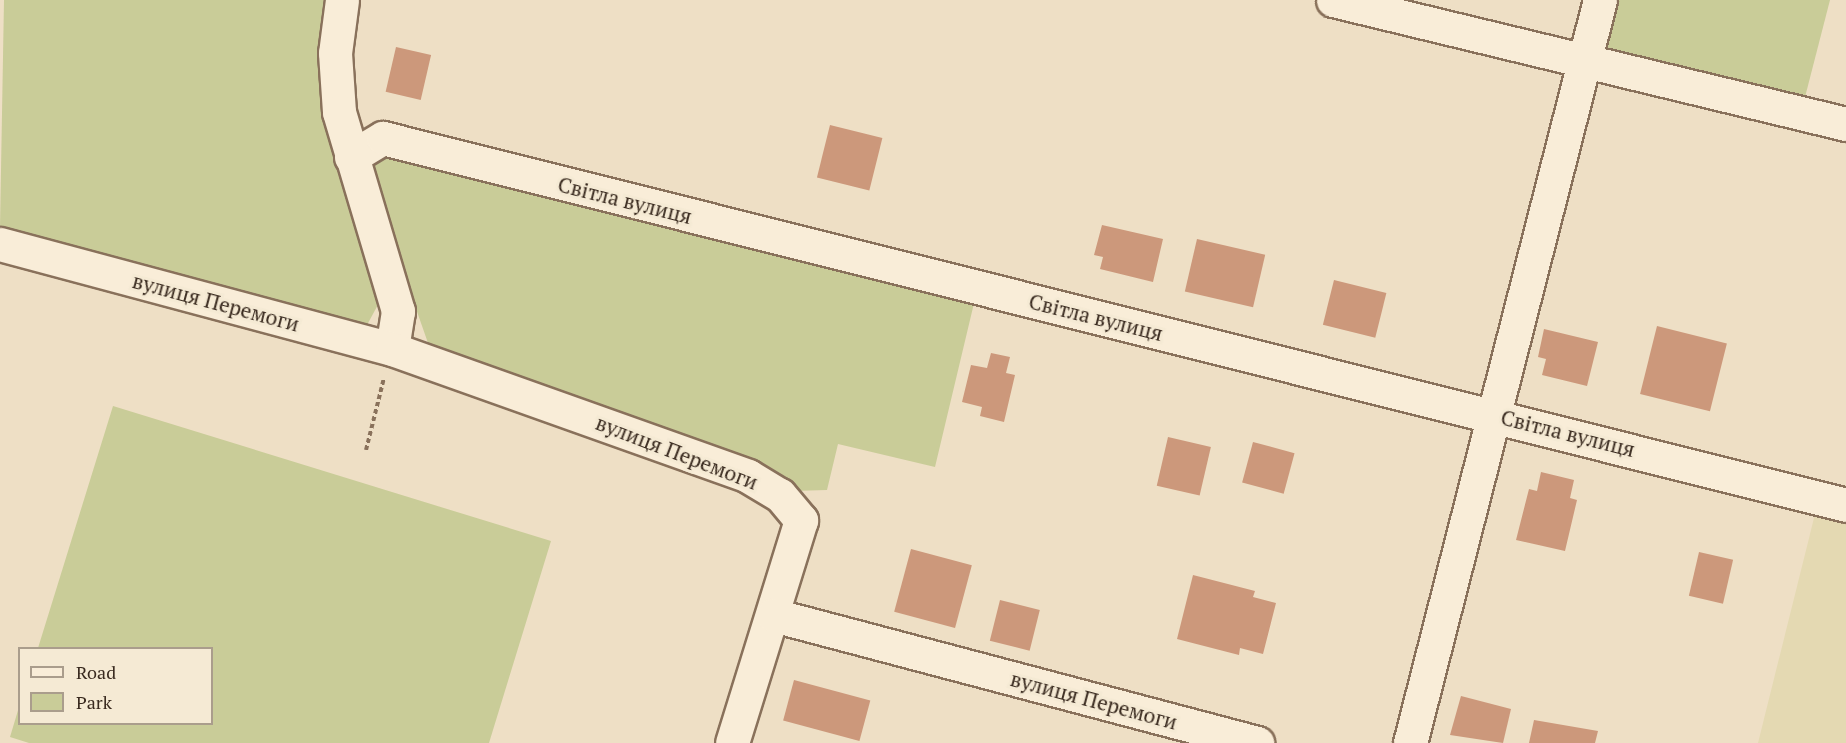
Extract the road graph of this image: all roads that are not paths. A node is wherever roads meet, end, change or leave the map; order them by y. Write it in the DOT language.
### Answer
graph roads {
  1 [pos="342,0"];
  2 [pos="1334,0"];
  3 [pos="1600,0"];
  4 [pos="1585,60"];
  5 [pos="1846,124"];
  6 [pos="351,157"];
  7 [pos="0,244"];
  8 [pos="392,349"];
  9 [pos="1494,414"];
  10 [pos="1846,505"];
  11 [pos="773,615"];
  12 [pos="732,743"];
  13 [pos="1257,743"];
  14 [pos="1410,743"];
  1 -- 6 [label="street"];
  2 -- 4 [label="street"];
  3 -- 4 [label="street"];
  4 -- 5 [label="street"];
  4 -- 9 [label="street"];
  6 -- 8 [label="street"];
  6 -- 9 [label="street, Світла вулиця"];
  7 -- 8 [label="street, вулиця Перемоги"];
  8 -- 11 [label="street, вулиця Перемоги"];
  9 -- 10 [label="street, Світла вулиця"];
  9 -- 14 [label="street"];
  11 -- 12 [label="street"];
  11 -- 13 [label="street, вулиця Перемоги"];
}
